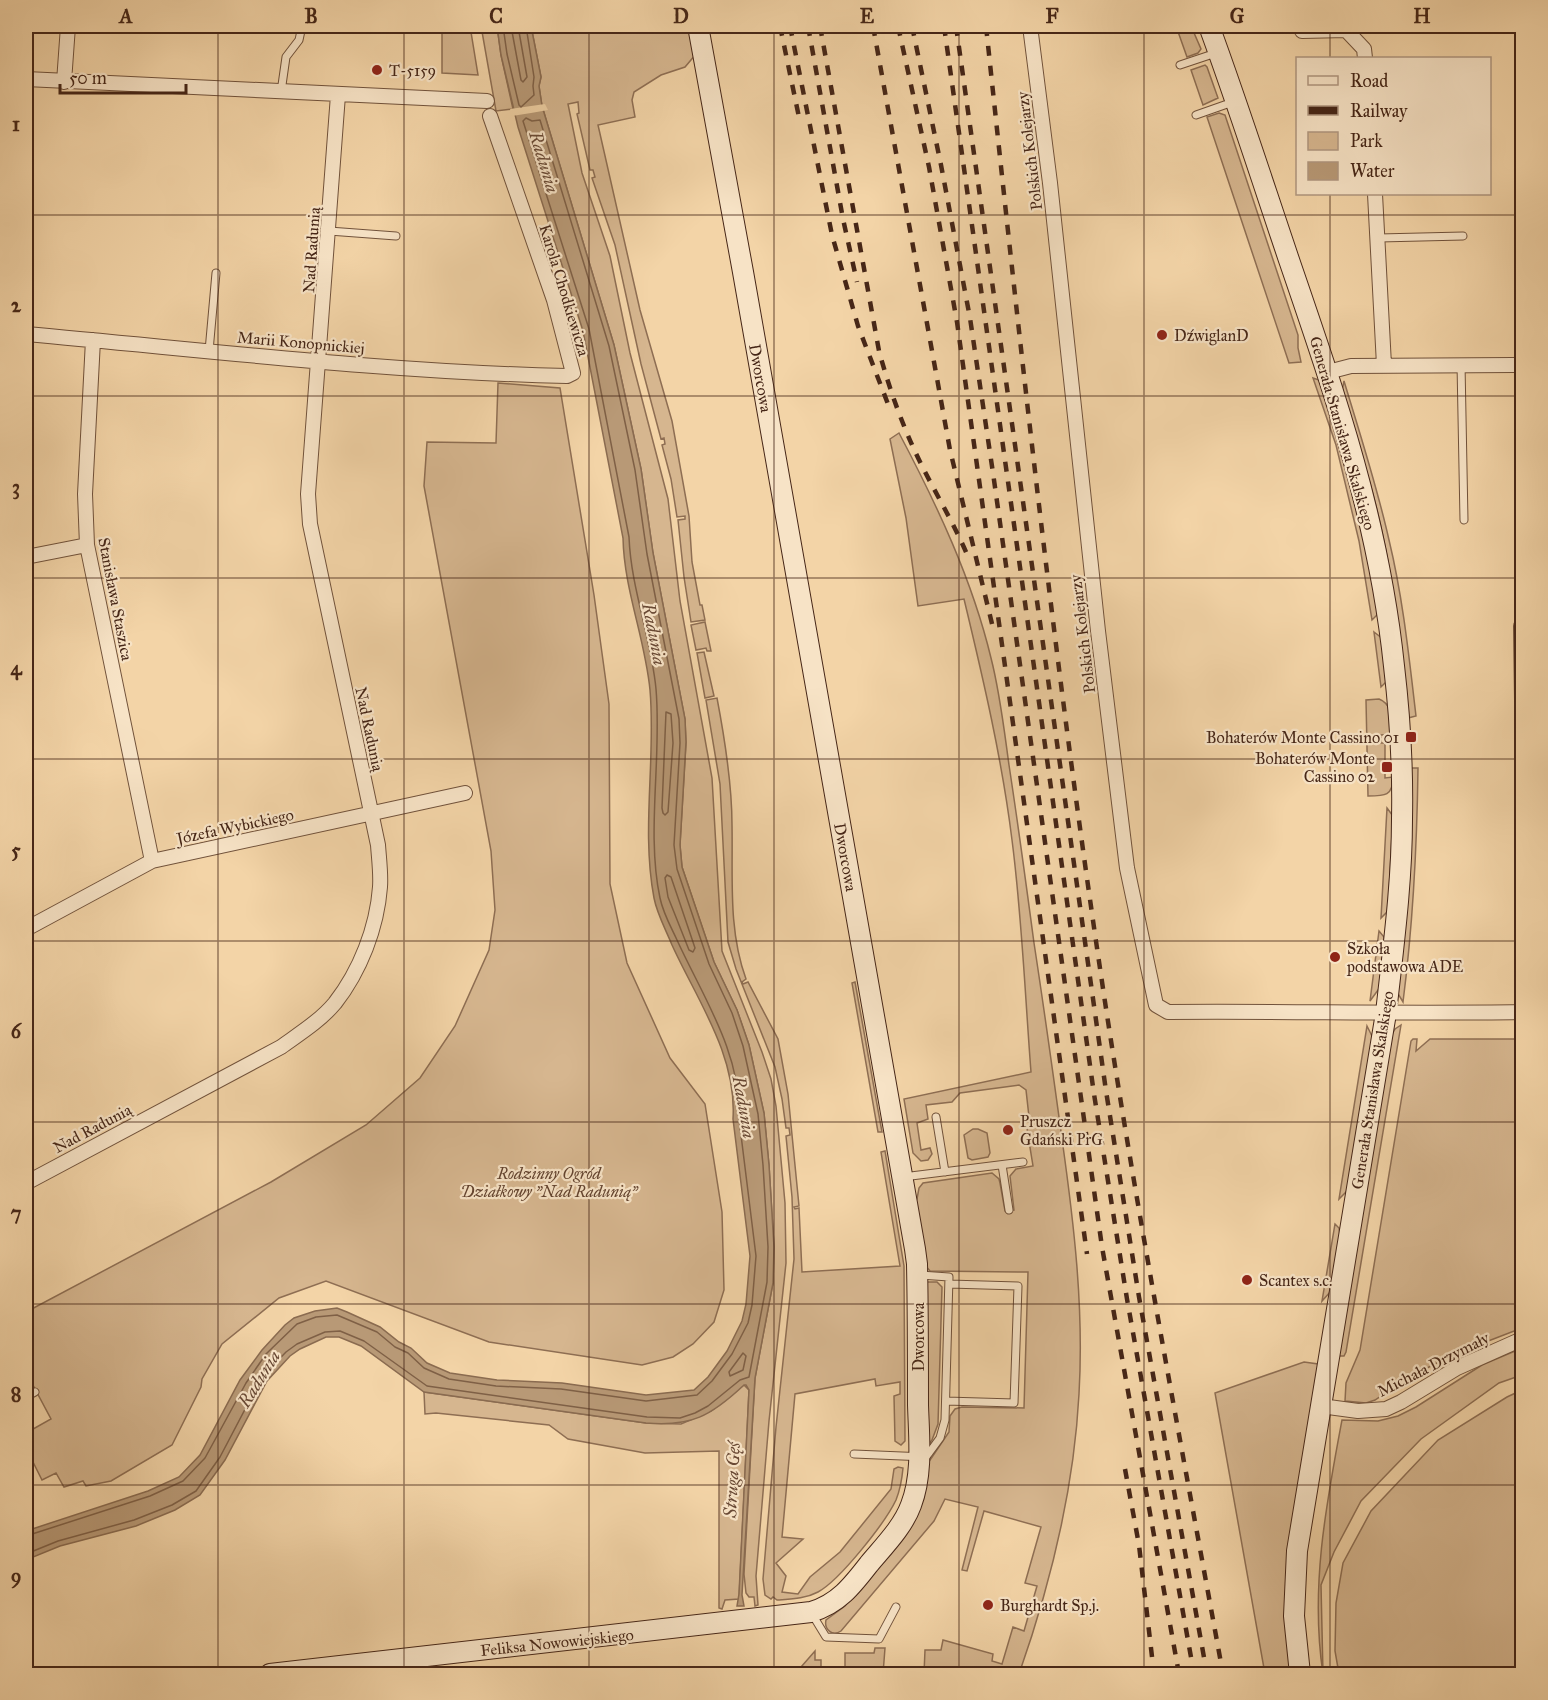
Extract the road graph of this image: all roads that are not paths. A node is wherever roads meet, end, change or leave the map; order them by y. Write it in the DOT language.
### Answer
graph roads {
  1 [pos="68,26"];
  2 [pos="302,26"];
  3 [pos="698,26"];
  4 [pos="1030,26"];
  5 [pos="1209,26"];
  6 [pos="1302,31"];
  7 [pos="1219,52"];
  8 [pos="1365,57"];
  9 [pos="1180,65"];
  10 [pos="26,79"];
  11 [pos="64,82"];
  12 [pos="281,93"];
  13 [pos="338,95"];
  14 [pos="487,101"];
  15 [pos="1235,101"];
  16 [pos="1196,115"];
  17 [pos="490,116"];
  18 [pos="1375,195"];
  19 [pos="329,231"];
  20 [pos="396,236"];
  21 [pos="1463,236"];
  22 [pos="1378,238"];
  23 [pos="216,273"];
  24 [pos="26,334"];
  25 [pos="93,340"];
  26 [pos="209,351"];
  27 [pos="319,361"];
  28 [pos="1461,364"];
  29 [pos="1384,365"];
  30 [pos="1514,365"];
  31 [pos="1328,372"];
  32 [pos="573,373"];
  33 [pos="1464,520"];
  34 [pos="87,545"];
  35 [pos="26,557"];
  36 [pos="1521,626"];
  37 [pos="1522,700"];
  38 [pos="465,793"];
  39 [pos="370,814"];
  40 [pos="152,861"];
  41 [pos="26,929"];
  42 [pos="1522,1012"];
  43 [pos="1386,1013"];
  44 [pos="936,1117"];
  45 [pos="1023,1162"];
  46 [pos="1002,1165"];
  47 [pos="945,1172"];
  48 [pos="903,1177"];
  49 [pos="26,1183"];
  50 [pos="1009,1210"];
  51 [pos="917,1275"];
  52 [pos="949,1284"];
  53 [pos="1522,1339"];
  54 [pos="35,1392"];
  55 [pos="26,1397"];
  56 [pos="946,1401"];
  57 [pos="1321,1406"];
  58 [pos="854,1454"];
  59 [pos="919,1457"];
  60 [pos="896,1607"];
  61 [pos="811,1612"];
  62 [pos="772,1618"];
  63 [pos="306,1672"];
  64 [pos="270,1674"];
  65 [pos="1300,1674"];
  1 -- 11 [label="street"];
  2 -- 12 [label="lane"];
  3 -- 48 [label="street, Dworcowa"];
  4 -- 43 [label="street, Polskich Kolejarzy"];
  5 -- 7 [label="street, Generała Stanisława Skalskiego"];
  6 -- 8 [label="street"];
  7 -- 9 [label="lane"];
  7 -- 15 [label="street, Generała Stanisława Skalskiego"];
  10 -- 11 [label="street"];
  11 -- 12 [label="street"];
  12 -- 13 [label="street"];
  13 -- 14 [label="street"];
  13 -- 19 [label="street, Nad Radunią"];
  15 -- 16 [label="lane"];
  15 -- 31 [label="street, Generała Stanisława Skalskiego"];
  17 -- 32 [label="street, Karola Chodkiewicza"];
  18 -- 22 [label="street"];
  19 -- 20 [label="lane"];
  19 -- 27 [label="street, Nad Radunią"];
  21 -- 22 [label="lane"];
  22 -- 29 [label="street"];
  23 -- 26 [label="lane"];
  24 -- 25 [label="street, Marii Konopnickiej"];
  25 -- 26 [label="street, Marii Konopnickiej"];
  25 -- 34 [label="street, Stanisława Staszica"];
  26 -- 27 [label="street, Marii Konopnickiej"];
  27 -- 32 [label="street, Marii Konopnickiej"];
  27 -- 39 [label="street, Nad Radunią"];
  28 -- 29 [label="street"];
  28 -- 30 [label="street"];
  28 -- 33 [label="lane"];
  29 -- 31 [label="street"];
  31 -- 43 [label="street, Generała Stanisława Skalskiego"];
  34 -- 35 [label="street"];
  34 -- 40 [label="street, Stanisława Staszica"];
  36 -- 37 [label="street"];
  38 -- 39 [label="street, Józefa Wybickiego"];
  39 -- 40 [label="street, Józefa Wybickiego"];
  39 -- 49 [label="street, Nad Radunią"];
  40 -- 41 [label="street, Józefa Wybickiego"];
  42 -- 43 [label="street, Polskich Kolejarzy"];
  43 -- 57 [label="street, Generała Stanisława Skalskiego"];
  44 -- 47 [label="lane"];
  45 -- 46 [label="lane"];
  46 -- 47 [label="lane"];
  46 -- 50 [label="lane"];
  47 -- 48 [label="lane"];
  48 -- 51 [label="street, Dworcowa"];
  51 -- 52 [label="lane"];
  51 -- 59 [label="street, Dworcowa"];
  52 -- 56 [label="lane"];
  52 -- 56 [label="lane"];
  53 -- 57 [label="street, Michała Drzymały"];
  54 -- 55 [label="lane"];
  56 -- 59 [label="lane"];
  57 -- 65 [label="street, Generała Stanisława Skalskiego"];
  58 -- 59 [label="lane"];
  59 -- 61 [label="street, Dworcowa"];
  60 -- 61 [label="lane"];
  61 -- 62 [label="street, Dworcowa"];
  62 -- 63 [label="street, Feliksa Nowowiejskiego"];
  63 -- 64 [label="street, Feliksa Nowowiejskiego"];
}
